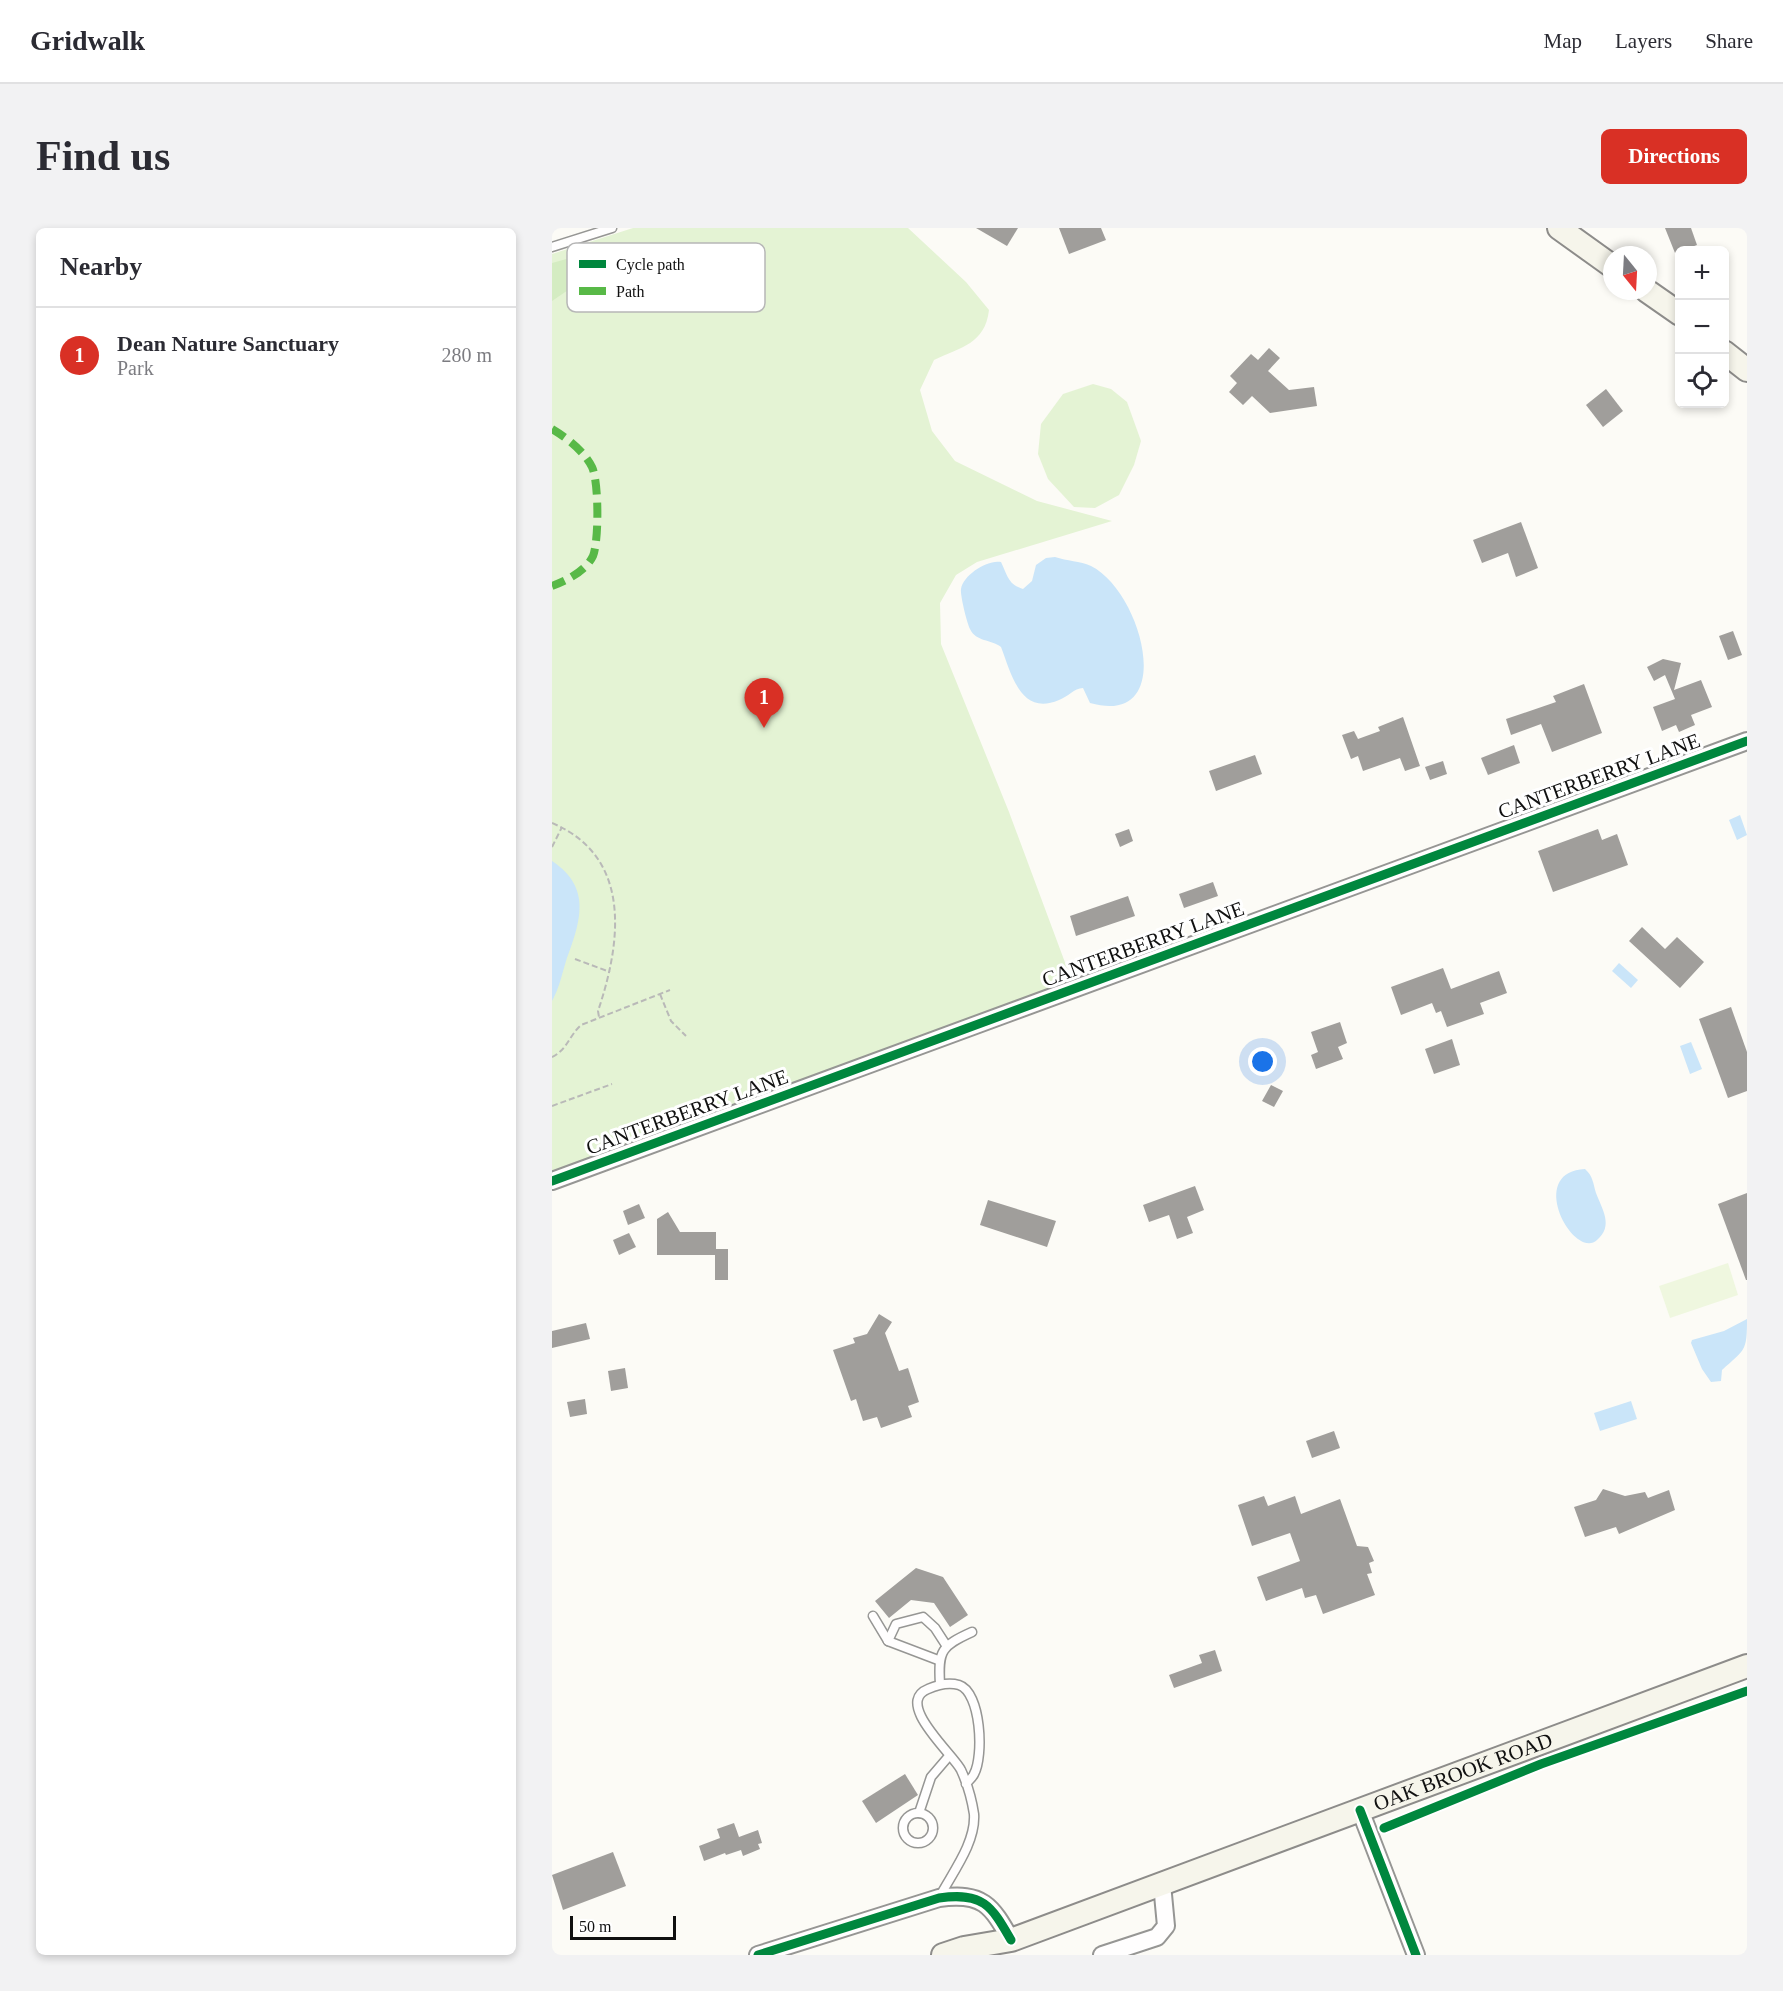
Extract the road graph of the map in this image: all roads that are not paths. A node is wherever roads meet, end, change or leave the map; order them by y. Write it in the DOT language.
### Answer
graph roads {
  1 [pos="612,228"];
  2 [pos="1558,228"];
  3 [pos="552,247"];
  4 [pos="1603,260"];
  5 [pos="1657,298"];
  6 [pos="1675,311"];
  7 [pos="1727,354"];
  8 [pos="1747,370"];
  9 [pos="1747,741"];
  10 [pos="552,1181"];
  11 [pos="873,1616"];
  12 [pos="972,1632"];
  13 [pos="888,1641"];
  14 [pos="946,1645"];
  15 [pos="938,1660"];
  16 [pos="1747,1666"];
  17 [pos="940,1684"];
  18 [pos="949,1756"];
  19 [pos="966,1784"];
  20 [pos="1360,1810"];
  21 [pos="920,1814"];
  22 [pos="1162,1884"];
  23 [pos="939,1898"];
  24 [pos="1011,1940"];
  25 [pos="758,1955"];
  26 [pos="943,1955"];
  27 [pos="989,1955"];
  28 [pos="1102,1955"];
  29 [pos="1416,1955"];
  1 -- 3 [label="lane"];
  2 -- 4 [label="main road"];
  5 -- 6 [label="main road"];
  7 -- 8 [label="main road"];
  9 -- 10 [label="street, CANTERBERRY LANE"];
  11 -- 13 [label="lane"];
  12 -- 14 [label="lane"];
  13 -- 14 [label="lane"];
  13 -- 15 [label="lane"];
  14 -- 15 [label="lane"];
  15 -- 17 [label="lane"];
  16 -- 20 [label="main road, OAK BROOK ROAD"];
  17 -- 18 [label="lane"];
  17 -- 19 [label="lane"];
  18 -- 19 [label="lane"];
  18 -- 21 [label="lane"];
  19 -- 23 [label="lane"];
  20 -- 22 [label="main road, OAK BROOK ROAD"];
  20 -- 29 [label="street"];
  22 -- 24 [label="main road, OAK BROOK ROAD"];
  22 -- 28 [label="street"];
  23 -- 24 [label="street"];
  23 -- 25 [label="street"];
  24 -- 26 [label="main road, OAK BROOK ROAD"];
  24 -- 27 [label="main road, OAK BROOK ROAD"];
}
